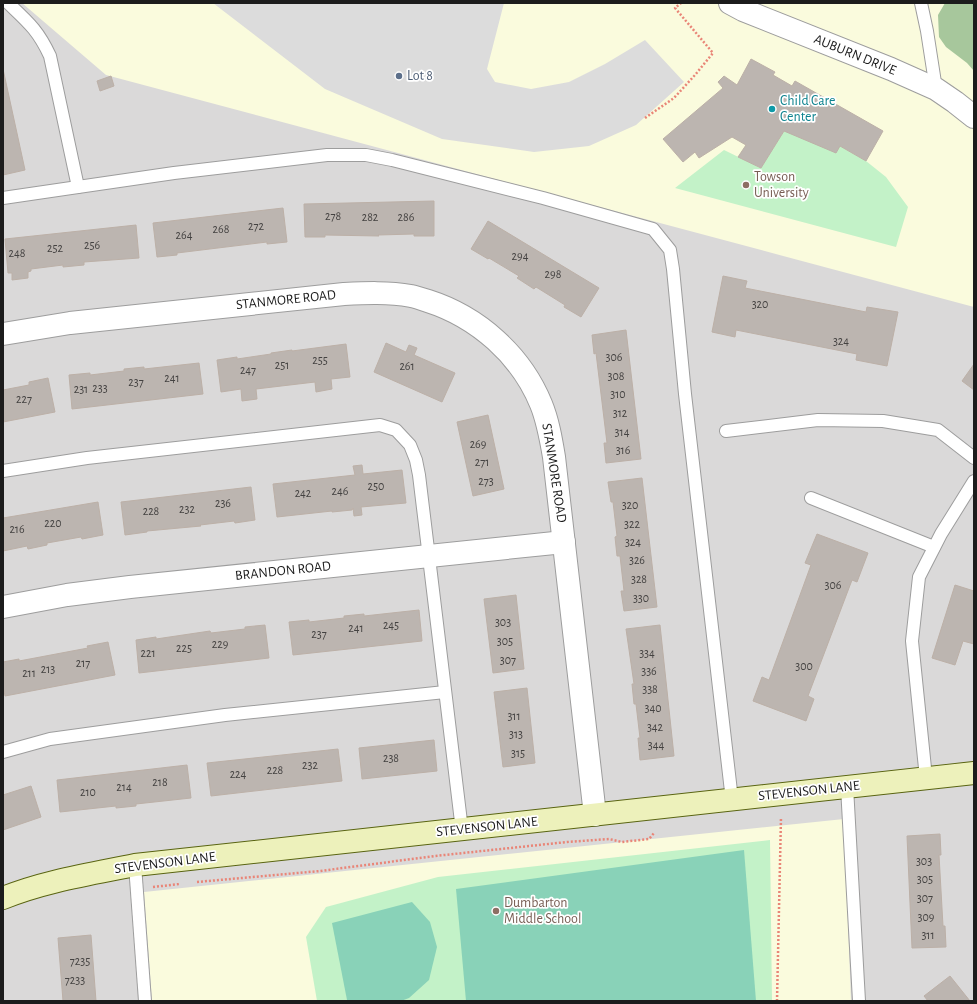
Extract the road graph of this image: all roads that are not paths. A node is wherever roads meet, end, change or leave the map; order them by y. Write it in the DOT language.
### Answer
graph roads {
  1 [pos="8,3"];
  2 [pos="730,3"];
  3 [pos="921,3"];
  4 [pos="936,89"];
  5 [pos="974,118"];
  6 [pos="78,187"];
  7 [pos="3,198"];
  8 [pos="3,334"];
  9 [pos="726,431"];
  10 [pos="974,458"];
  11 [pos="3,471"];
  12 [pos="974,481"];
  13 [pos="811,498"];
  14 [pos="564,542"];
  15 [pos="934,547"];
  16 [pos="430,556"];
  17 [pos="3,607"];
  18 [pos="445,692"];
  19 [pos="3,752"];
  20 [pos="974,773"];
  21 [pos="926,778"];
  22 [pos="847,787"];
  23 [pos="732,800"];
  24 [pos="595,815"];
  25 [pos="462,830"];
  26 [pos="135,865"];
  27 [pos="3,898"];
  28 [pos="146,1001"];
  29 [pos="859,1001"];
  1 -- 6 [label="lane"];
  2 -- 4 [label="street, AUBURN DRIVE"];
  3 -- 4 [label="lane"];
  4 -- 5 [label="street, AUBURN DRIVE"];
  6 -- 7 [label="lane"];
  6 -- 23 [label="lane"];
  8 -- 14 [label="street, STANMORE ROAD"];
  9 -- 10 [label="lane"];
  11 -- 16 [label="lane"];
  12 -- 15 [label="lane"];
  13 -- 15 [label="lane"];
  14 -- 16 [label="street, BRANDON ROAD"];
  14 -- 24 [label="street, STANMORE ROAD"];
  15 -- 21 [label="lane"];
  16 -- 17 [label="street, BRANDON ROAD"];
  16 -- 18 [label="lane"];
  18 -- 19 [label="lane"];
  18 -- 25 [label="lane"];
  20 -- 21 [label="street, STEVENSON LANE"];
  21 -- 22 [label="street, STEVENSON LANE"];
  22 -- 23 [label="street, STEVENSON LANE"];
  22 -- 29 [label="lane"];
  23 -- 24 [label="street, STEVENSON LANE"];
  24 -- 25 [label="street, STEVENSON LANE"];
  25 -- 26 [label="street, STEVENSON LANE"];
  26 -- 27 [label="street, STEVENSON LANE"];
  26 -- 28 [label="lane"];
}
